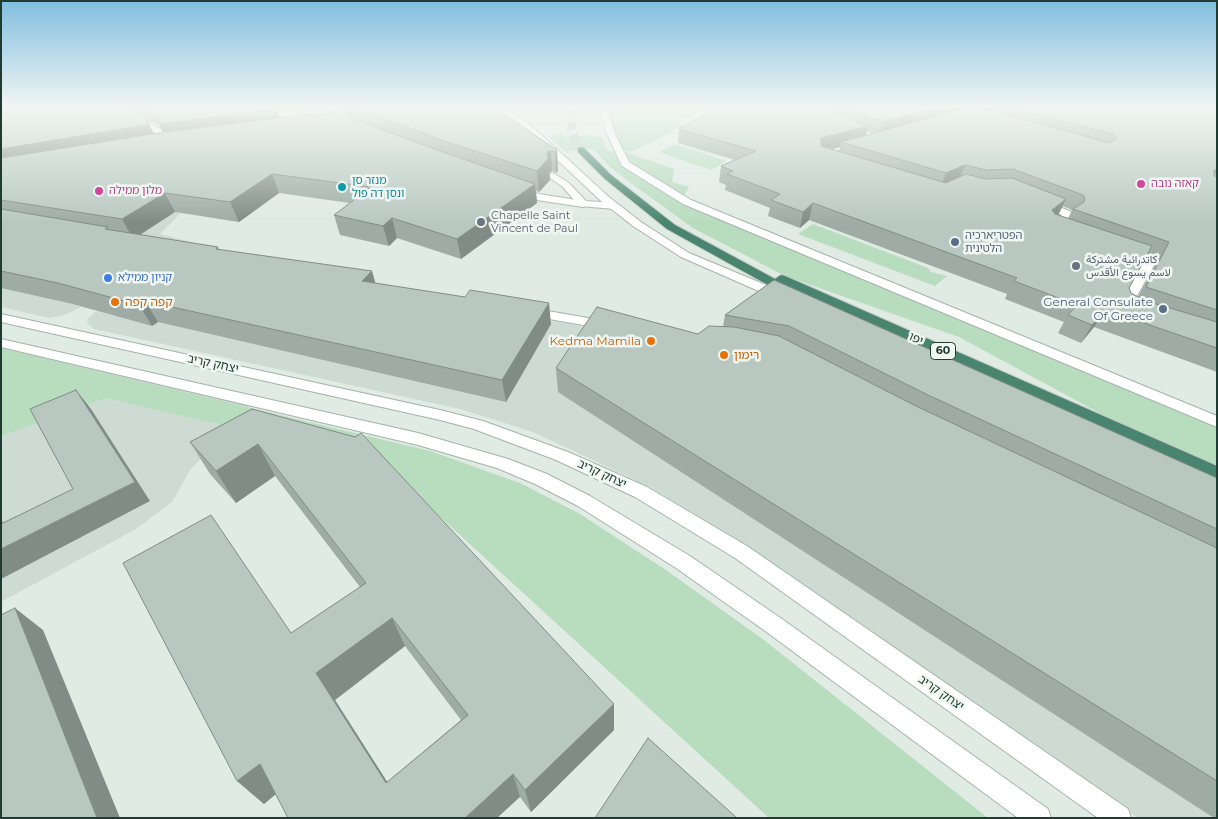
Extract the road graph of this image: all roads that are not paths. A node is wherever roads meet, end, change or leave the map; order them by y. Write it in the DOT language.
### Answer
graph roads {
  1 [pos="549,146"];
  2 [pos="617,146"];
  3 [pos="581,150"];
  4 [pos="553,176"];
  5 [pos="510,188"];
  6 [pos="1034,199"];
  7 [pos="583,204"];
  8 [pos="615,206"];
  9 [pos="671,228"];
  10 [pos="1063,231"];
  11 [pos="1114,247"];
  12 [pos="796,303"];
  13 [pos="516,310"];
  14 [pos="1140,314"];
  15 [pos="1,318"];
  16 [pos="843,320"];
  17 [pos="621,327"];
  18 [pos="1,342"];
  19 [pos="1217,422"];
  20 [pos="1217,473"];
  21 [pos="1039,818"];
  22 [pos="1119,818"];
  1 -- 8 [label="street"];
  2 -- 19 [label="street"];
  3 -- 9 [label="highway, יפו / 60"];
  4 -- 7 [label="street"];
  5 -- 7 [label="street"];
  6 -- 10 [label="street"];
  7 -- 8 [label="street"];
  8 -- 12 [label="street"];
  9 -- 16 [label="highway, יפו / 60"];
  9 -- 20 [label="highway, יפו / 60"];
  11 -- 14 [label="street"];
  13 -- 17 [label="street"];
  15 -- 22 [label="street, יצחק קריב"];
  18 -- 21 [label="street, יצחק קריב"];
}
